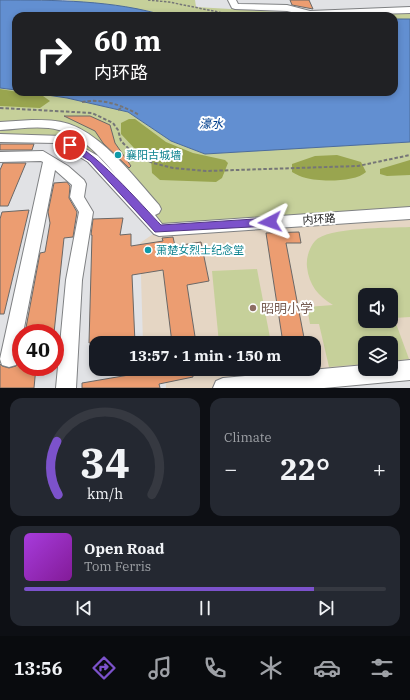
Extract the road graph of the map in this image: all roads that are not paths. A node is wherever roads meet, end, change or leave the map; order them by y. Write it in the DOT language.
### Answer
graph roads {
  1 [pos="232,0"];
  2 [pos="410,10"];
  3 [pos="303,12"];
  4 [pos="360,12"];
  5 [pos="0,126"];
  6 [pos="0,138"];
  7 [pos="0,158"];
  8 [pos="50,161"];
  9 [pos="410,213"];
  10 [pos="144,214"];
  11 [pos="9,358"];
  12 [pos="410,370"];
  13 [pos="66,388"];
  14 [pos="229,388"];
  1 -- 3 [label="street"];
  2 -- 4 [label="street"];
  5 -- 10 [label="street"];
  6 -- 10 [label="street, 内环路"];
  7 -- 8 [label="street"];
  8 -- 11 [label="street"];
  8 -- 13 [label="street"];
  9 -- 10 [label="street, 内环路"];
  12 -- 14 [label="street"];
}
